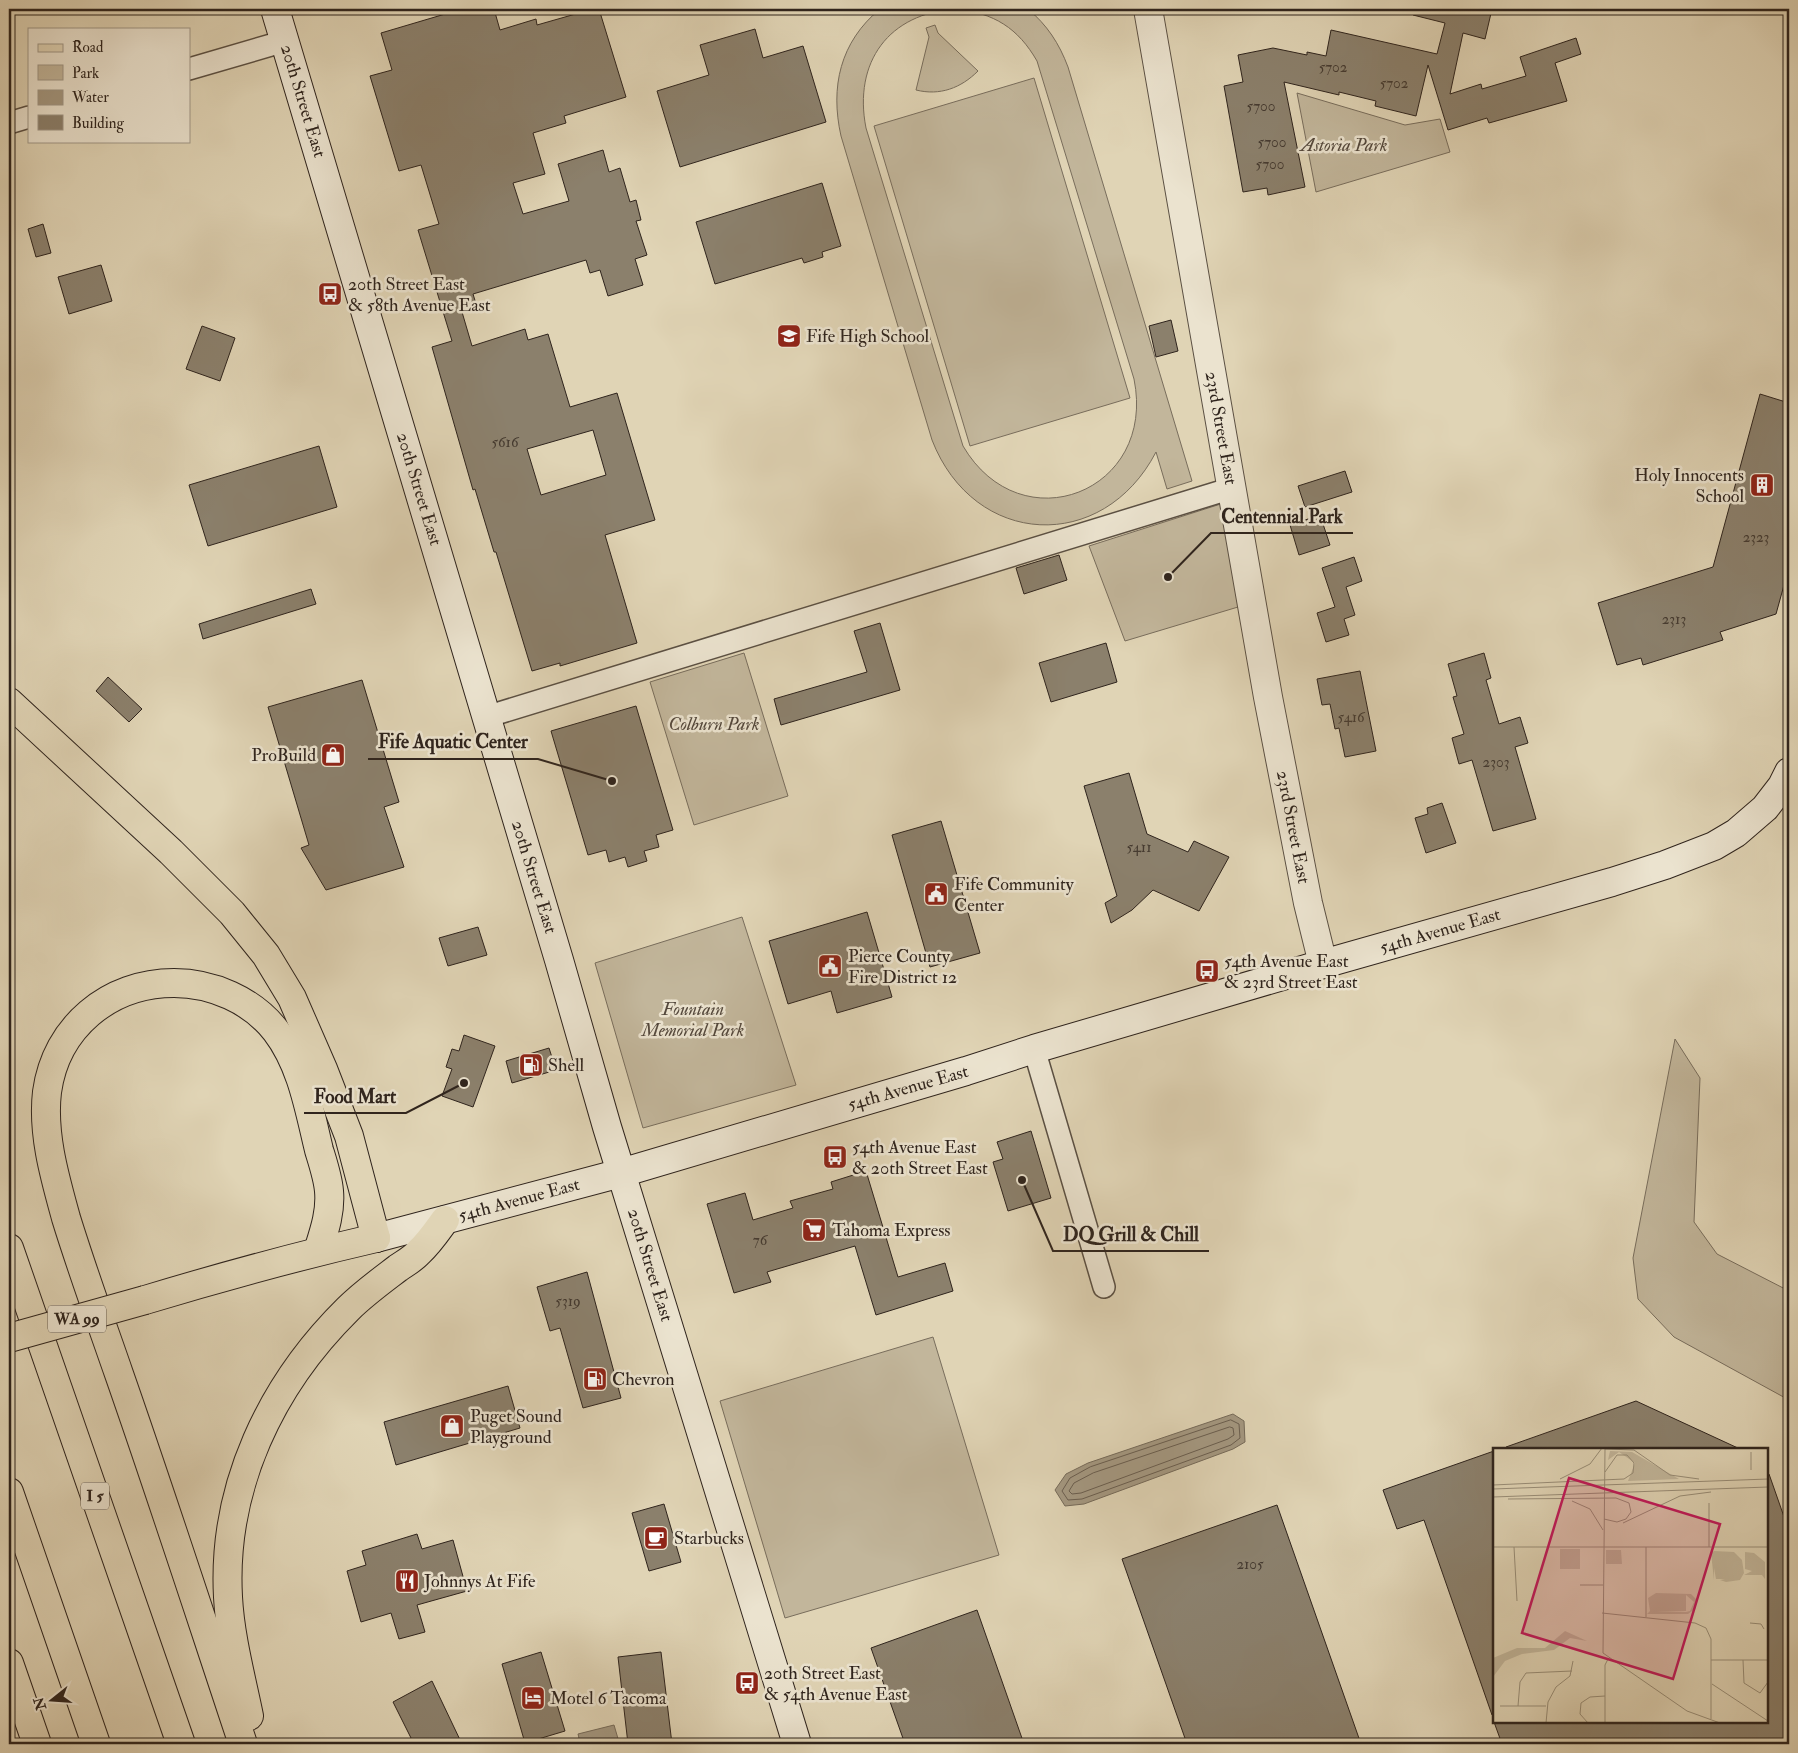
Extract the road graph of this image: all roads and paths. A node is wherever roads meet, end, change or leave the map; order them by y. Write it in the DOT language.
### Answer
graph roads {
  1 [pos="275,9"];
  2 [pos="1148,9"];
  3 [pos="285,41"];
  4 [pos="190,69"];
  5 [pos="28,117"];
  6 [pos="9,123"];
  7 [pos="1232,488"];
  8 [pos="9,702"];
  9 [pos="486,717"];
  10 [pos="1786,779"];
  11 [pos="1323,964"];
  12 [pos="1034,1049"];
  13 [pos="621,1173"];
  14 [pos="445,1220"];
  15 [pos="376,1238"];
  16 [pos="9,1248"];
  17 [pos="318,1251"];
  18 [pos="1104,1287"];
  19 [pos="9,1338"];
  20 [pos="9,1492"];
  21 [pos="9,1663"];
  22 [pos="37,1744"];
  23 [pos="96,1744"];
  24 [pos="181,1744"];
  25 [pos="243,1744"];
  26 [pos="254,1744"];
  27 [pos="797,1744"];
  1 -- 3 [label="main road, 20th Street East"];
  2 -- 7 [label="main road, 23rd Street East"];
  3 -- 4 [label="street"];
  3 -- 9 [label="main road, 20th Street East"];
  5 -- 6 [label="street"];
  7 -- 9 [label="street"];
  7 -- 11 [label="main road, 23rd Street East"];
  8 -- 15 [label="main road"];
  9 -- 13 [label="main road, 20th Street East"];
  10 -- 11 [label="main road, 54th Avenue East"];
  11 -- 12 [label="main road, 54th Avenue East"];
  12 -- 13 [label="main road, 54th Avenue East"];
  12 -- 18 [label="street"];
  13 -- 14 [label="main road, 54th Avenue East"];
  13 -- 27 [label="main road, 20th Street East"];
  14 -- 15 [label="main road, 54th Avenue East"];
  14 -- 26 [label="main road"];
  15 -- 17 [label="main road, 54th Avenue East"];
  16 -- 24 [label="main road, I 5"];
  17 -- 19 [label="main road, 54th Avenue East / WA 99, bridge"];
  17 -- 25 [label="main road"];
  20 -- 23 [label="main road"];
  21 -- 22 [label="main road"];
}
